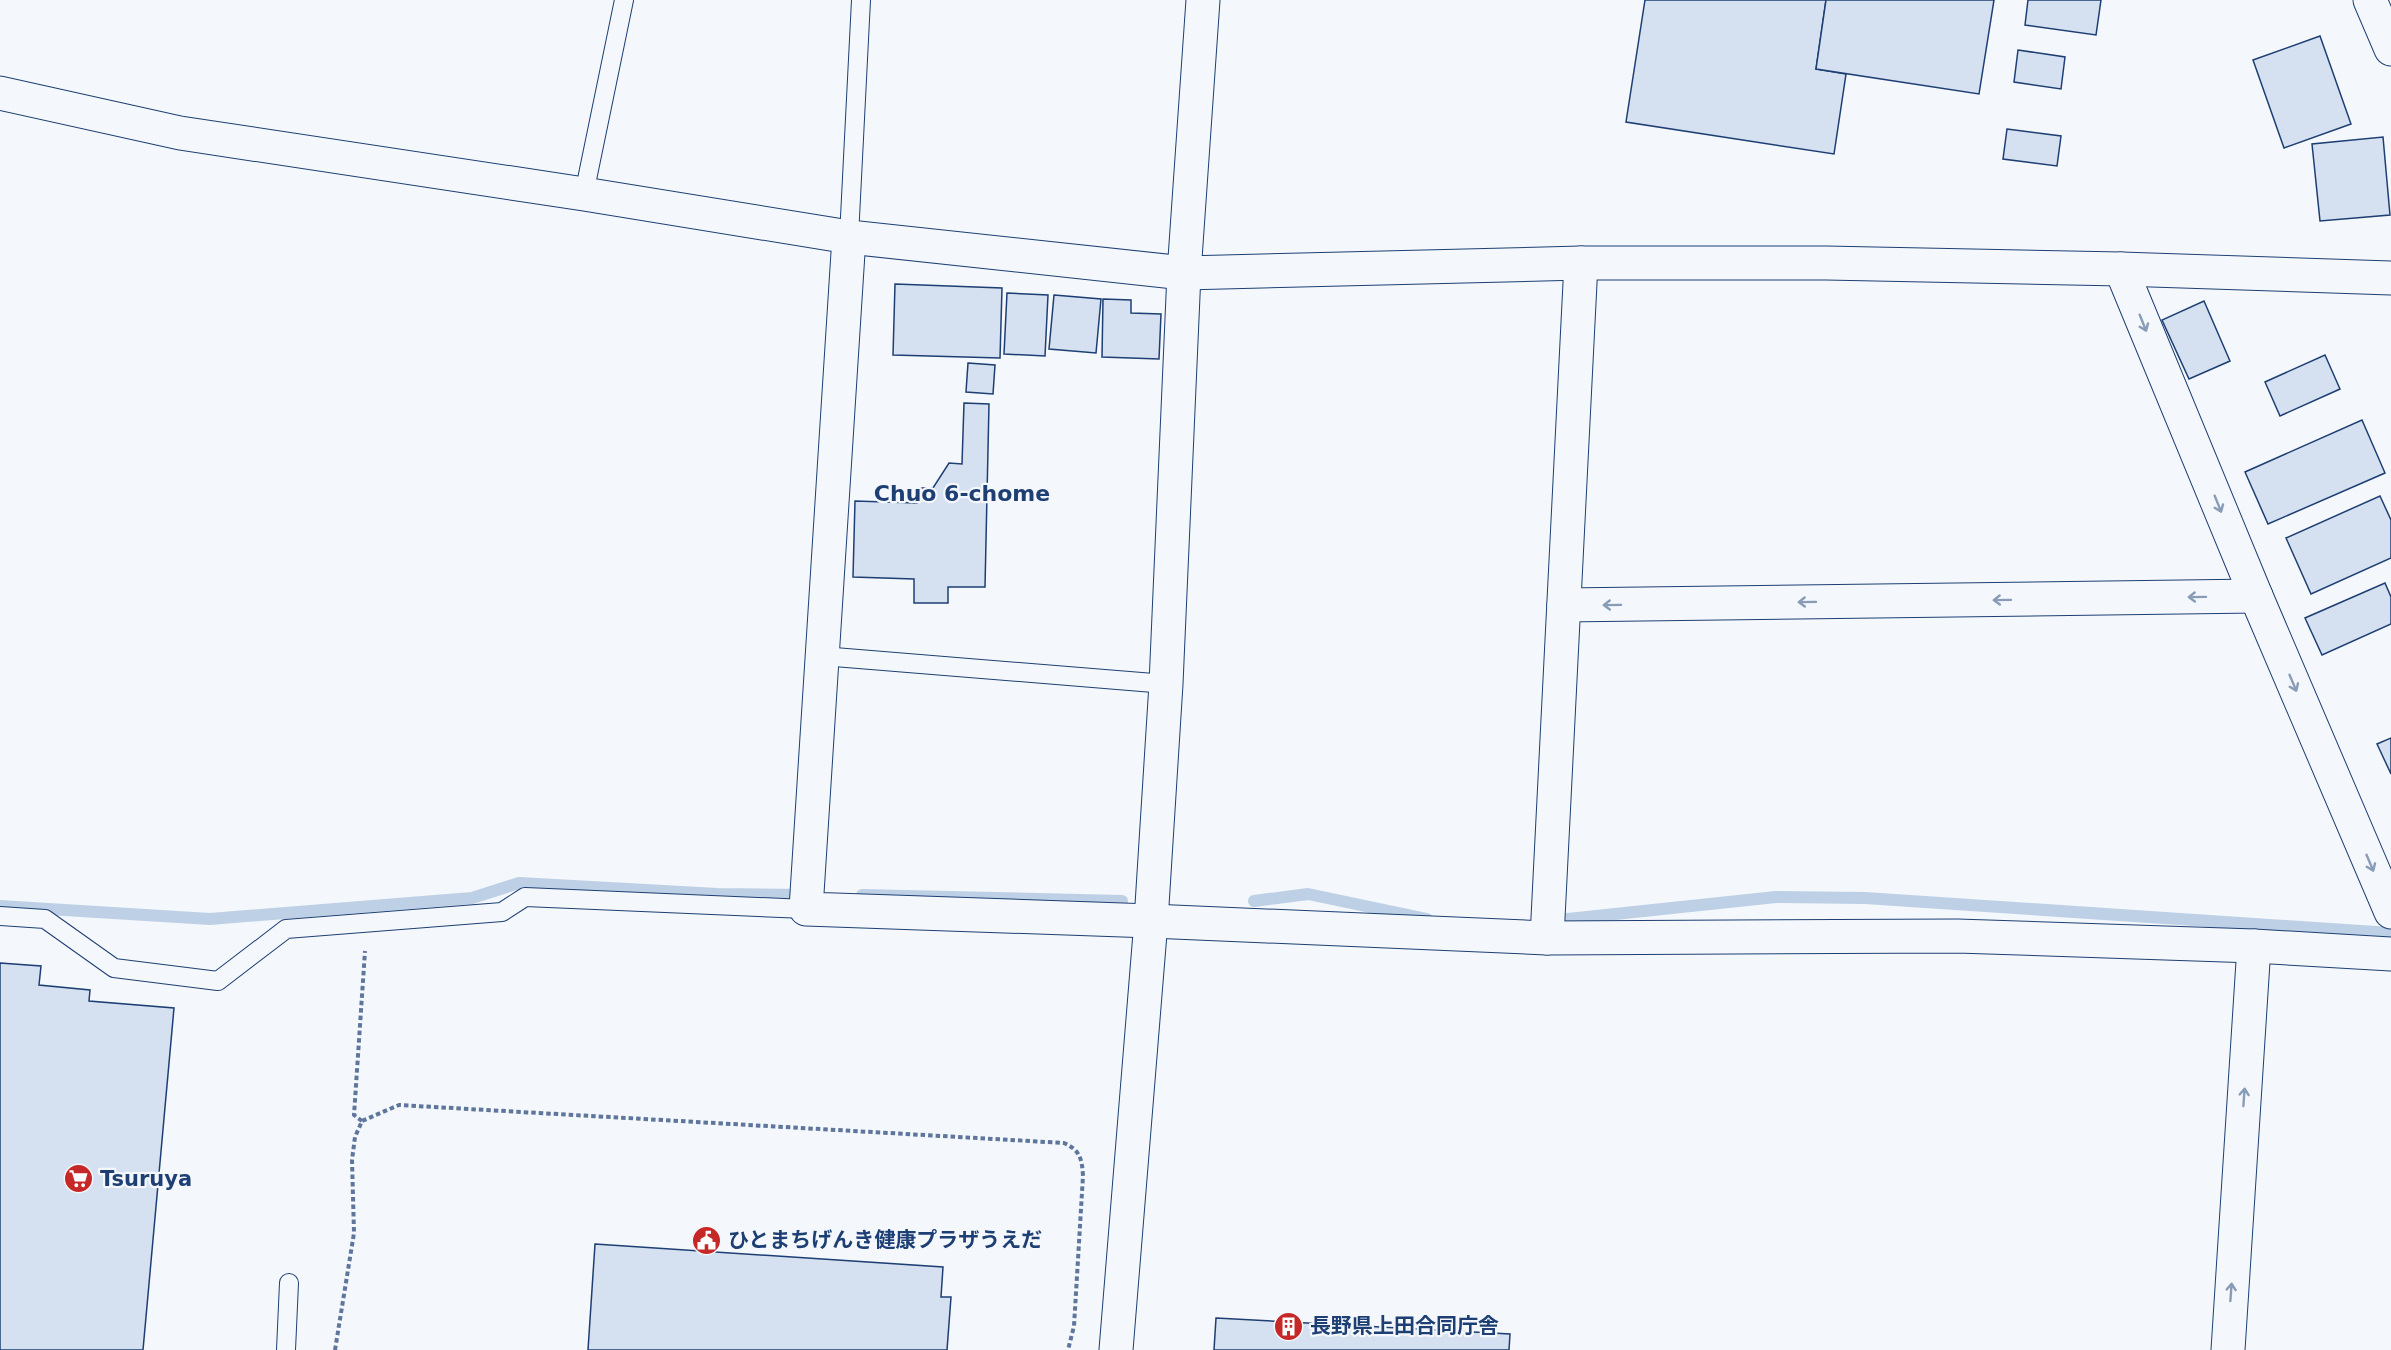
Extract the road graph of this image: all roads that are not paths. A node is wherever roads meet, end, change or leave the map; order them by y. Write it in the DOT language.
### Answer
graph roads {
  1 [pos="624,0"];
  2 [pos="861,0"];
  3 [pos="1203,0"];
  4 [pos="2370,0"];
  5 [pos="2391,50"];
  6 [pos="0,93"];
  7 [pos="584,194"];
  8 [pos="849,237"];
  9 [pos="1581,264"];
  10 [pos="2121,269"];
  11 [pos="1184,273"];
  12 [pos="2391,278"];
  13 [pos="2256,596"];
  14 [pos="1564,605"];
  15 [pos="822,656"];
  16 [pos="1166,684"];
  17 [pos="806,909"];
  18 [pos="2391,912"];
  19 [pos="0,916"];
  20 [pos="1151,921"];
  21 [pos="1547,938"];
  22 [pos="2254,946"];
  23 [pos="2391,954"];
  24 [pos="289,1283"];
  25 [pos="286,1350"];
  26 [pos="1116,1350"];
  27 [pos="2228,1350"];
  1 -- 7 [label="lane"];
  2 -- 8 [label="lane"];
  3 -- 11 [label="main road"];
  4 -- 5 [label="main road"];
  6 -- 7 [label="main road"];
  7 -- 8 [label="main road"];
  8 -- 11 [label="main road"];
  8 -- 15 [label="main road"];
  9 -- 10 [label="main road"];
  9 -- 11 [label="main road"];
  9 -- 14 [label="main road"];
  10 -- 12 [label="main road"];
  10 -- 13 [label="main road, one-way"];
  11 -- 16 [label="main road"];
  13 -- 14 [label="main road, one-way"];
  13 -- 18 [label="main road, one-way"];
  14 -- 21 [label="main road"];
  15 -- 16 [label="lane"];
  15 -- 17 [label="main road"];
  16 -- 20 [label="main road"];
  17 -- 19 [label="lane"];
  17 -- 20 [label="main road"];
  20 -- 21 [label="main road"];
  20 -- 26 [label="main road"];
  21 -- 22 [label="main road"];
  22 -- 23 [label="main road"];
  27 -- 22 [label="main road, one-way"];
  24 -- 25 [label="lane"];
}
